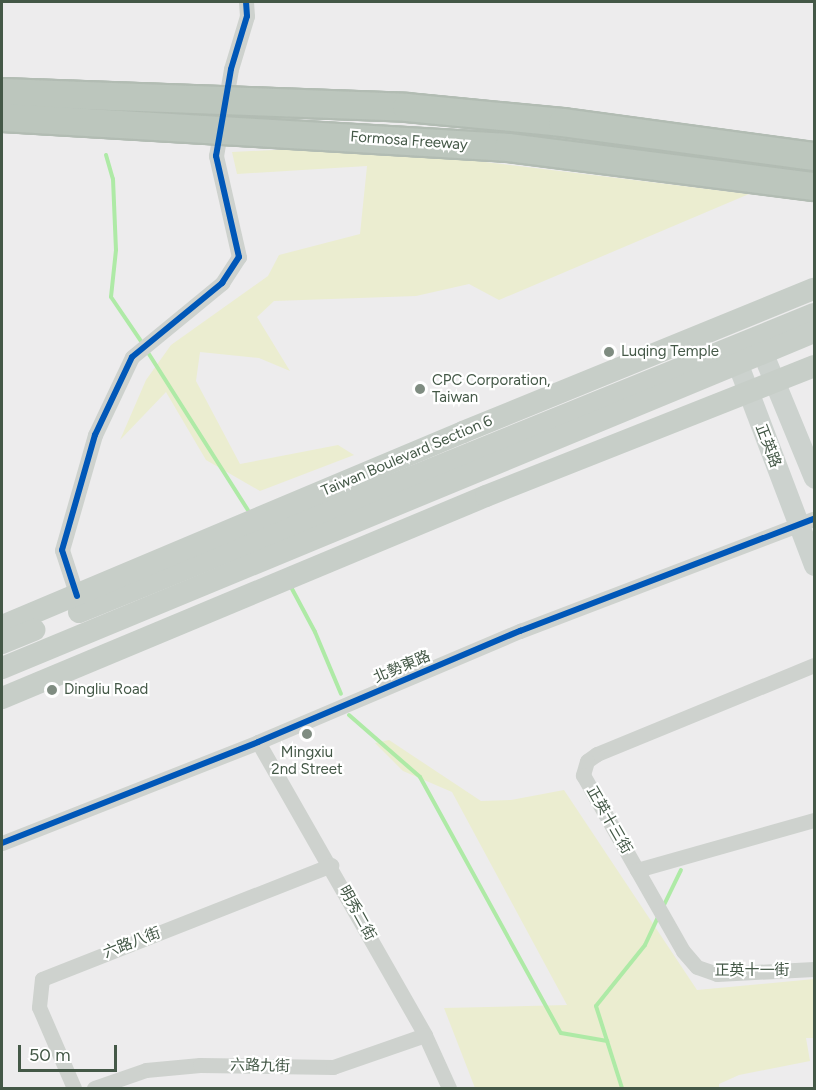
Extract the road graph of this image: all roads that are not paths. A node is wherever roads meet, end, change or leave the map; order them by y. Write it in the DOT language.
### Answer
graph roads {
  1 [pos="246,2"];
  2 [pos="2,92"];
  3 [pos="2,117"];
  4 [pos="814,156"];
  5 [pos="814,186"];
  6 [pos="814,289"];
  7 [pos="814,314"];
  8 [pos="747,316"];
  9 [pos="723,326"];
  10 [pos="814,332"];
  11 [pos="759,345"];
  12 [pos="734,355"];
  13 [pos="814,366"];
  14 [pos="775,383"];
  15 [pos="748,394"];
  16 [pos="814,478"];
  17 [pos="807,524"];
  18 [pos="814,565"];
  19 [pos="77,596"];
  20 [pos="2,626"];
  21 [pos="2,643"];
  22 [pos="814,665"];
  23 [pos="2,668"];
  24 [pos="2,698"];
  25 [pos="258,741"];
  26 [pos="814,820"];
  27 [pos="2,843"];
  28 [pos="331,865"];
  29 [pos="637,870"];
  30 [pos="814,969"];
  31 [pos="425,1035"];
  32 [pos="74,1089"];
  33 [pos="94,1089"];
  34 [pos="449,1089"];
  1 -- 19 [label="street"];
  2 -- 4 [label="highway, bridge"];
  3 -- 5 [label="highway, Formosa Freeway, bridge"];
  6 -- 8 [label="main road, Taiwan Boulevard Section 6"];
  7 -- 11 [label="main road, Taiwan Boulevard Section 6"];
  8 -- 9 [label="main road, Taiwan Boulevard Section 6"];
  8 -- 11 [label="street, 正英路"];
  9 -- 12 [label="street, 正英路"];
  9 -- 19 [label="main road, Taiwan Boulevard Section 6"];
  10 -- 11 [label="main road, Taiwan Boulevard Section 6"];
  11 -- 12 [label="main road, Taiwan Boulevard Section 6"];
  11 -- 14 [label="street, 正英路"];
  12 -- 15 [label="street, 正英路"];
  12 -- 21 [label="main road, Taiwan Boulevard Section 6"];
  12 -- 23 [label="main road, Taiwan Boulevard Section 6"];
  13 -- 14 [label="main road"];
  14 -- 15 [label="main road"];
  14 -- 16 [label="street, 正英路"];
  15 -- 17 [label="street, 正英路"];
  15 -- 24 [label="main road"];
  17 -- 18 [label="street, 正英路"];
  17 -- 25 [label="street, 北勢東路"];
  19 -- 20 [label="main road, Taiwan Boulevard Section 6"];
  22 -- 29 [label="street, 正英十三街"];
  25 -- 27 [label="street, 北勢東路"];
  25 -- 28 [label="street, 明秀二街"];
  26 -- 29 [label="street, 正英十三街"];
  28 -- 31 [label="street, 明秀二街"];
  28 -- 32 [label="street, 六路八街"];
  29 -- 30 [label="street, 正英十一街"];
  31 -- 33 [label="street, 六路九街"];
  31 -- 34 [label="street, 明秀二街"];
}
